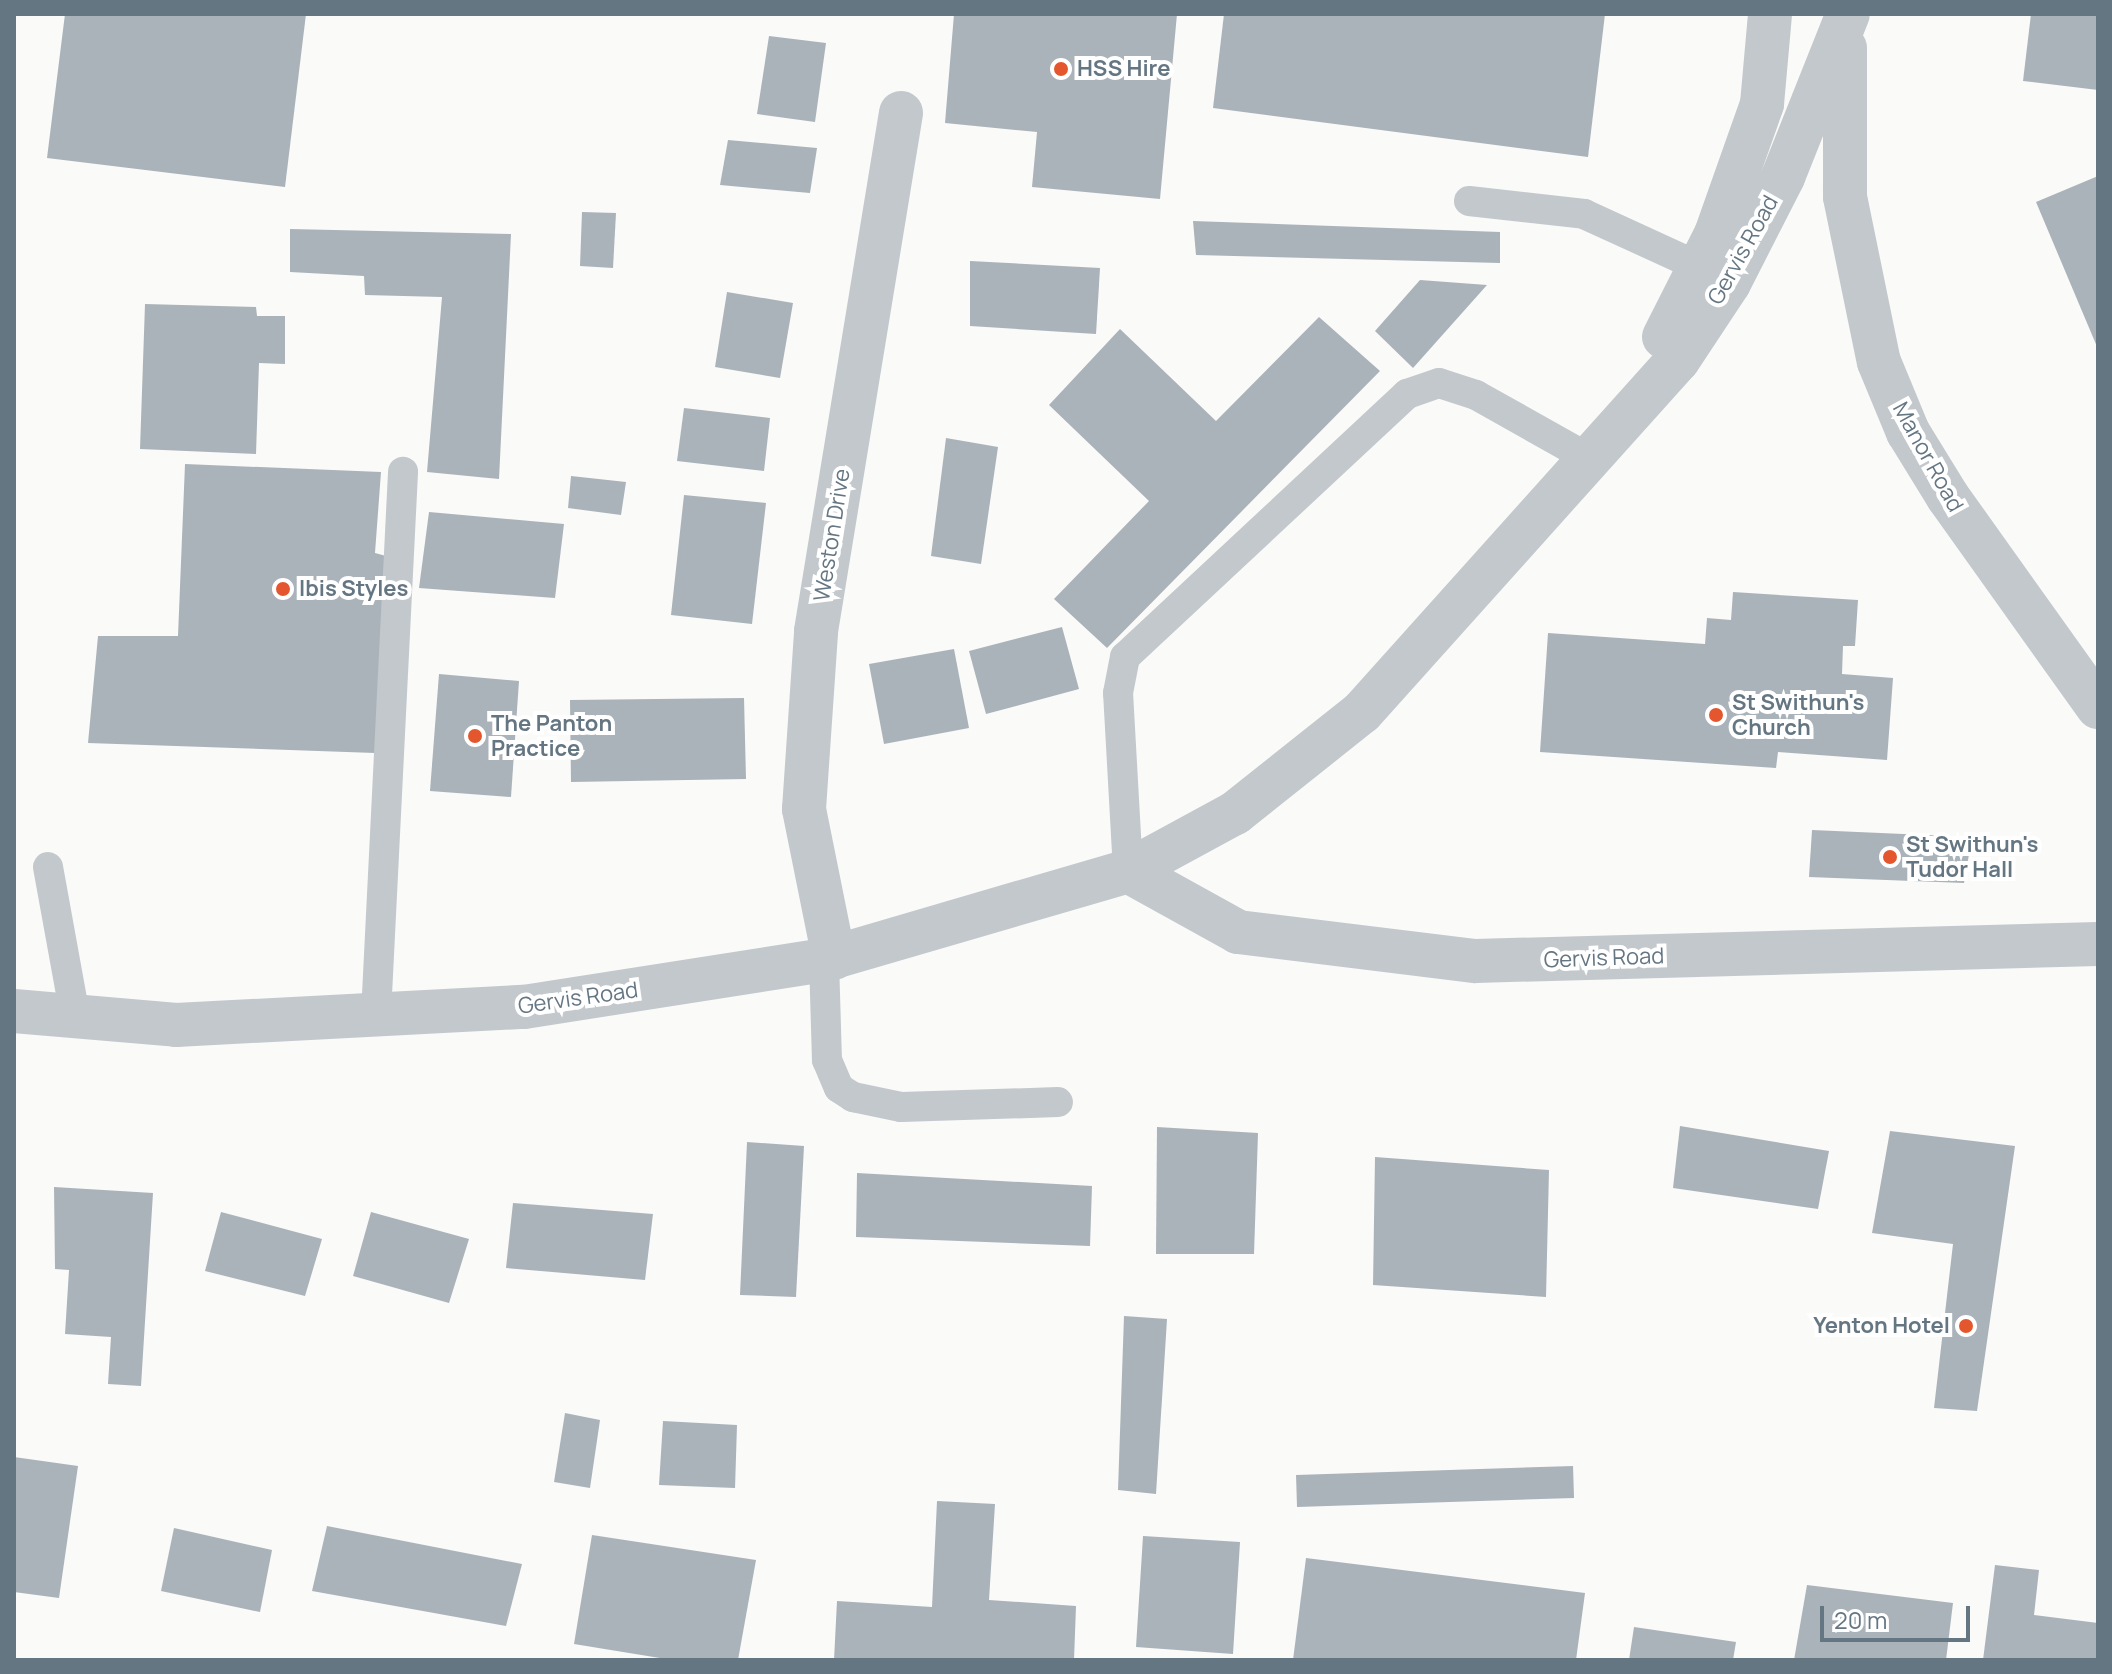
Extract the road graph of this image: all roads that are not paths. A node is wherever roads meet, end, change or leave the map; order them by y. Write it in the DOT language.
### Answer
graph roads {
  1 [pos="1770,14"];
  2 [pos="1846,20"];
  3 [pos="901,113"];
  4 [pos="1469,201"];
  5 [pos="1714,274"];
  6 [pos="1592,460"];
  7 [pos="403,472"];
  8 [pos="2098,707"];
  9 [pos="48,867"];
  10 [pos="1128,871"];
  11 [pos="2098,944"];
  12 [pos="829,959"];
  13 [pos="14,1011"];
  14 [pos="376,1015"];
  15 [pos="75,1016"];
  16 [pos="1058,1102"];
  1 -- 5 [label="street, Gervis Road"];
  2 -- 5 [label="street, Gervis Road"];
  2 -- 8 [label="street, Manor Road"];
  3 -- 12 [label="street, Weston Drive"];
  4 -- 5 [label="lane"];
  5 -- 6 [label="street, Gervis Road"];
  6 -- 10 [label="street, Gervis Road"];
  6 -- 10 [label="lane"];
  7 -- 14 [label="lane"];
  9 -- 15 [label="lane"];
  10 -- 11 [label="street, Gervis Road"];
  10 -- 12 [label="street, Gervis Road"];
  12 -- 14 [label="street, Gervis Road"];
  12 -- 16 [label="lane"];
  13 -- 15 [label="street, Gervis Road"];
  14 -- 15 [label="street, Gervis Road"];
}
